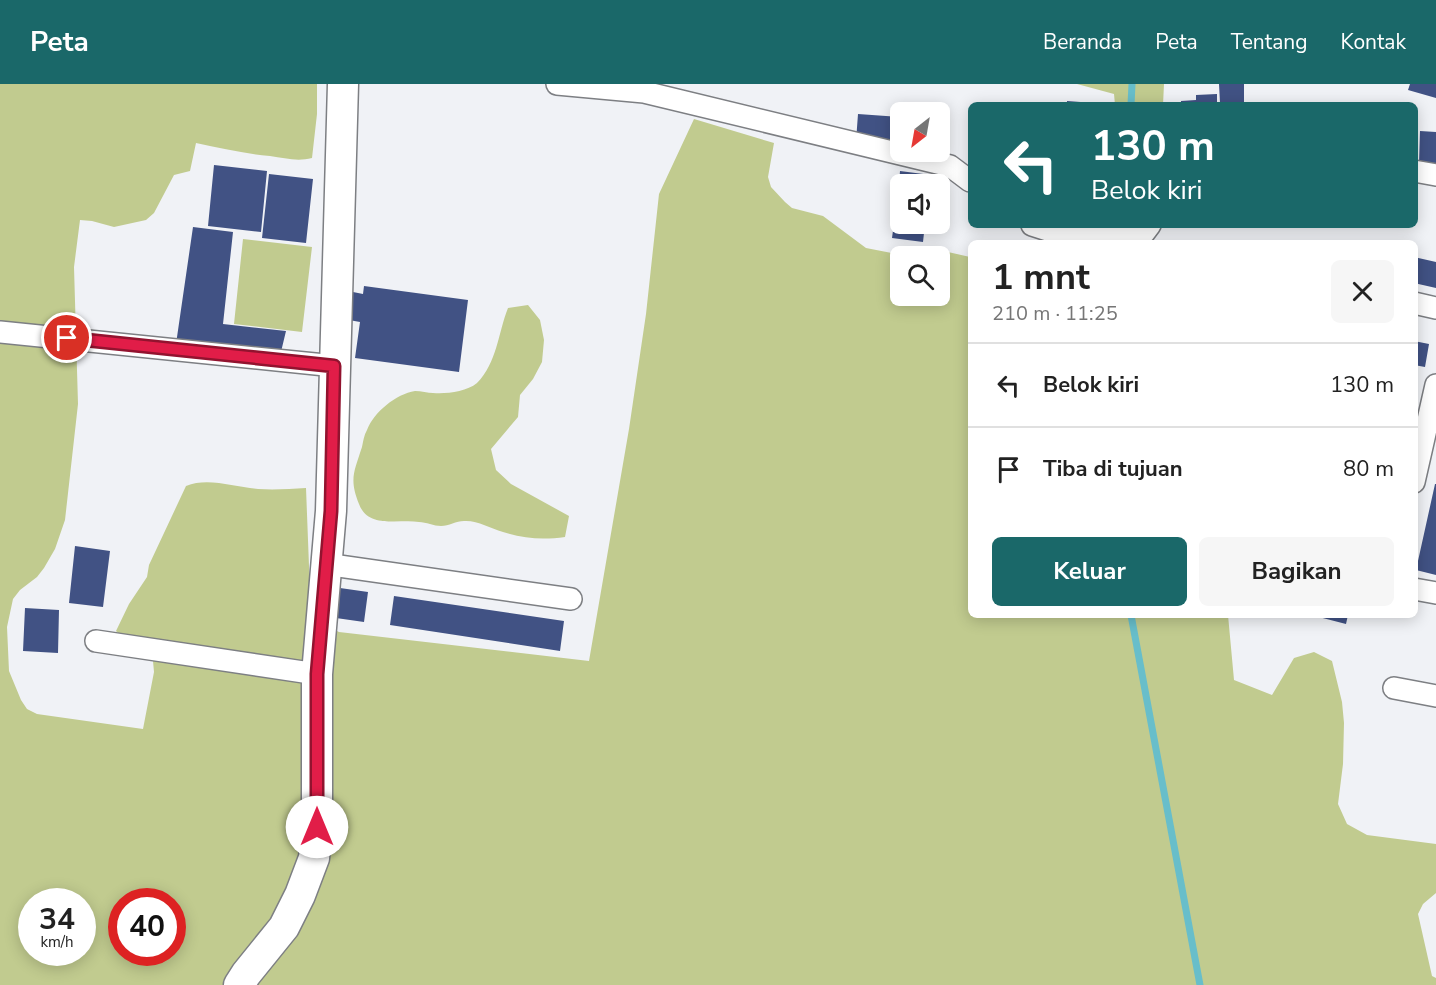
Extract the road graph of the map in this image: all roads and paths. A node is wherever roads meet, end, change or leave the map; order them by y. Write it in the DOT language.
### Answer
graph roads {
  1 [pos="343,84"];
  2 [pos="558,84"];
  3 [pos="1418,172"];
  4 [pos="1436,175"];
  5 [pos="968,180"];
  6 [pos="1041,228"];
  7 [pos="1141,229"];
  8 [pos="1418,304"];
  9 [pos="1436,308"];
  10 [pos="0,332"];
  11 [pos="334,366"];
  12 [pos="1436,385"];
  13 [pos="1422,412"];
  14 [pos="1418,447"];
  15 [pos="325,564"];
  16 [pos="1418,590"];
  17 [pos="1436,593"];
  18 [pos="571,599"];
  19 [pos="96,640"];
  20 [pos="317,674"];
  21 [pos="1394,688"];
  22 [pos="1436,696"];
  23 [pos="239,985"];
  1 -- 11 [label="street"];
  2 -- 5 [label="street"];
  3 -- 4 [label="street"];
  6 -- 7 [label="street"];
  8 -- 9 [label="street"];
  10 -- 11 [label="street"];
  11 -- 15 [label="street"];
  12 -- 13 [label="street"];
  13 -- 14 [label="street"];
  15 -- 18 [label="street"];
  15 -- 20 [label="street"];
  16 -- 17 [label="street"];
  19 -- 20 [label="street"];
  20 -- 23 [label="street"];
  21 -- 22 [label="street"];
}
